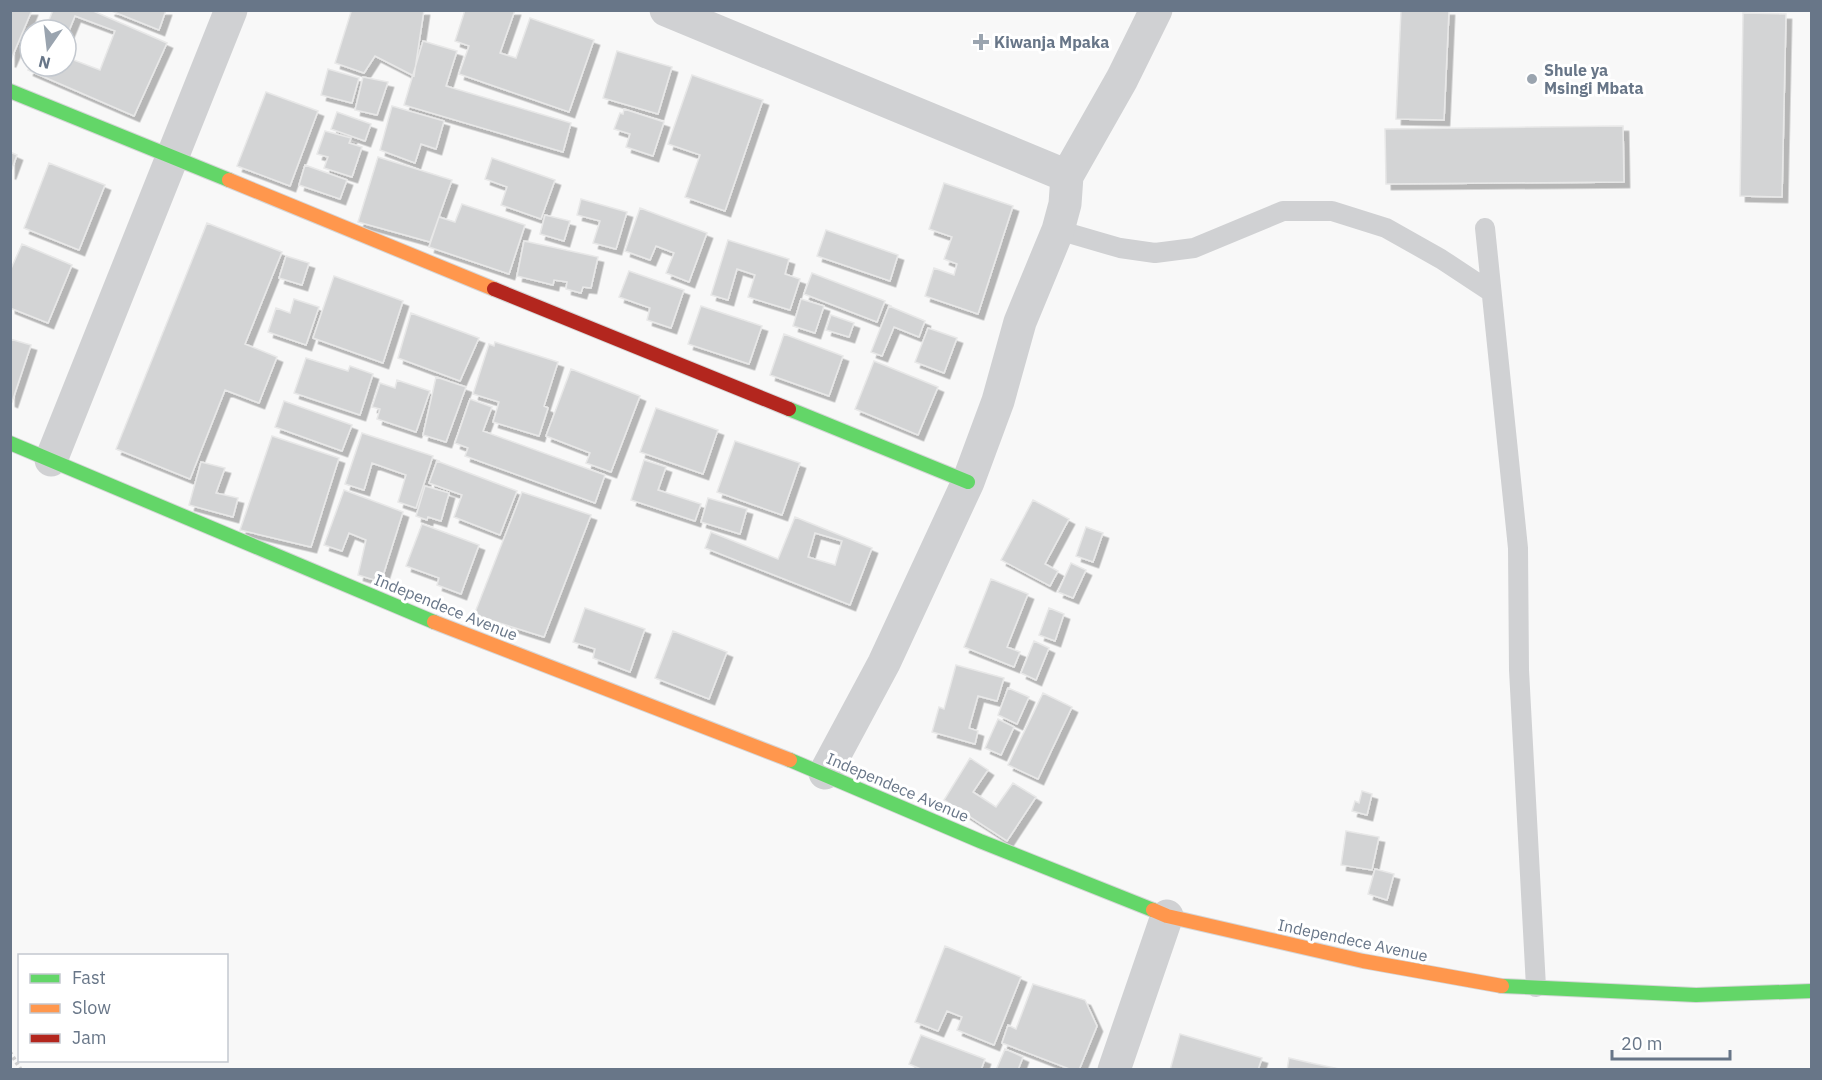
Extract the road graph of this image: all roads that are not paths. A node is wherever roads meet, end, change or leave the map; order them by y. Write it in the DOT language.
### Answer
graph roads {
  1 [pos="231,10"];
  2 [pos="666,10"];
  3 [pos="1156,10"];
  4 [pos="10,91"];
  5 [pos="172,158"];
  6 [pos="1067,176"];
  7 [pos="1485,228"];
  8 [pos="1058,230"];
  9 [pos="1491,292"];
  10 [pos="10,443"];
  11 [pos="51,460"];
  12 [pos="968,482"];
  13 [pos="825,773"];
  14 [pos="1167,916"];
  15 [pos="1536,987"];
  16 [pos="1812,991"];
  17 [pos="1114,1070"];
  1 -- 5 [label="street"];
  2 -- 6 [label="street"];
  3 -- 6 [label="street"];
  4 -- 5 [label="street"];
  5 -- 11 [label="street"];
  5 -- 12 [label="street"];
  6 -- 8 [label="street"];
  7 -- 9 [label="lane"];
  8 -- 9 [label="lane"];
  8 -- 12 [label="street"];
  9 -- 15 [label="lane"];
  10 -- 11 [label="street, Independece Avenue"];
  11 -- 13 [label="street, Independece Avenue"];
  12 -- 13 [label="street"];
  13 -- 14 [label="street, Independece Avenue"];
  14 -- 15 [label="street, Independece Avenue"];
  14 -- 17 [label="street"];
  15 -- 16 [label="street, Independece Avenue"];
}
